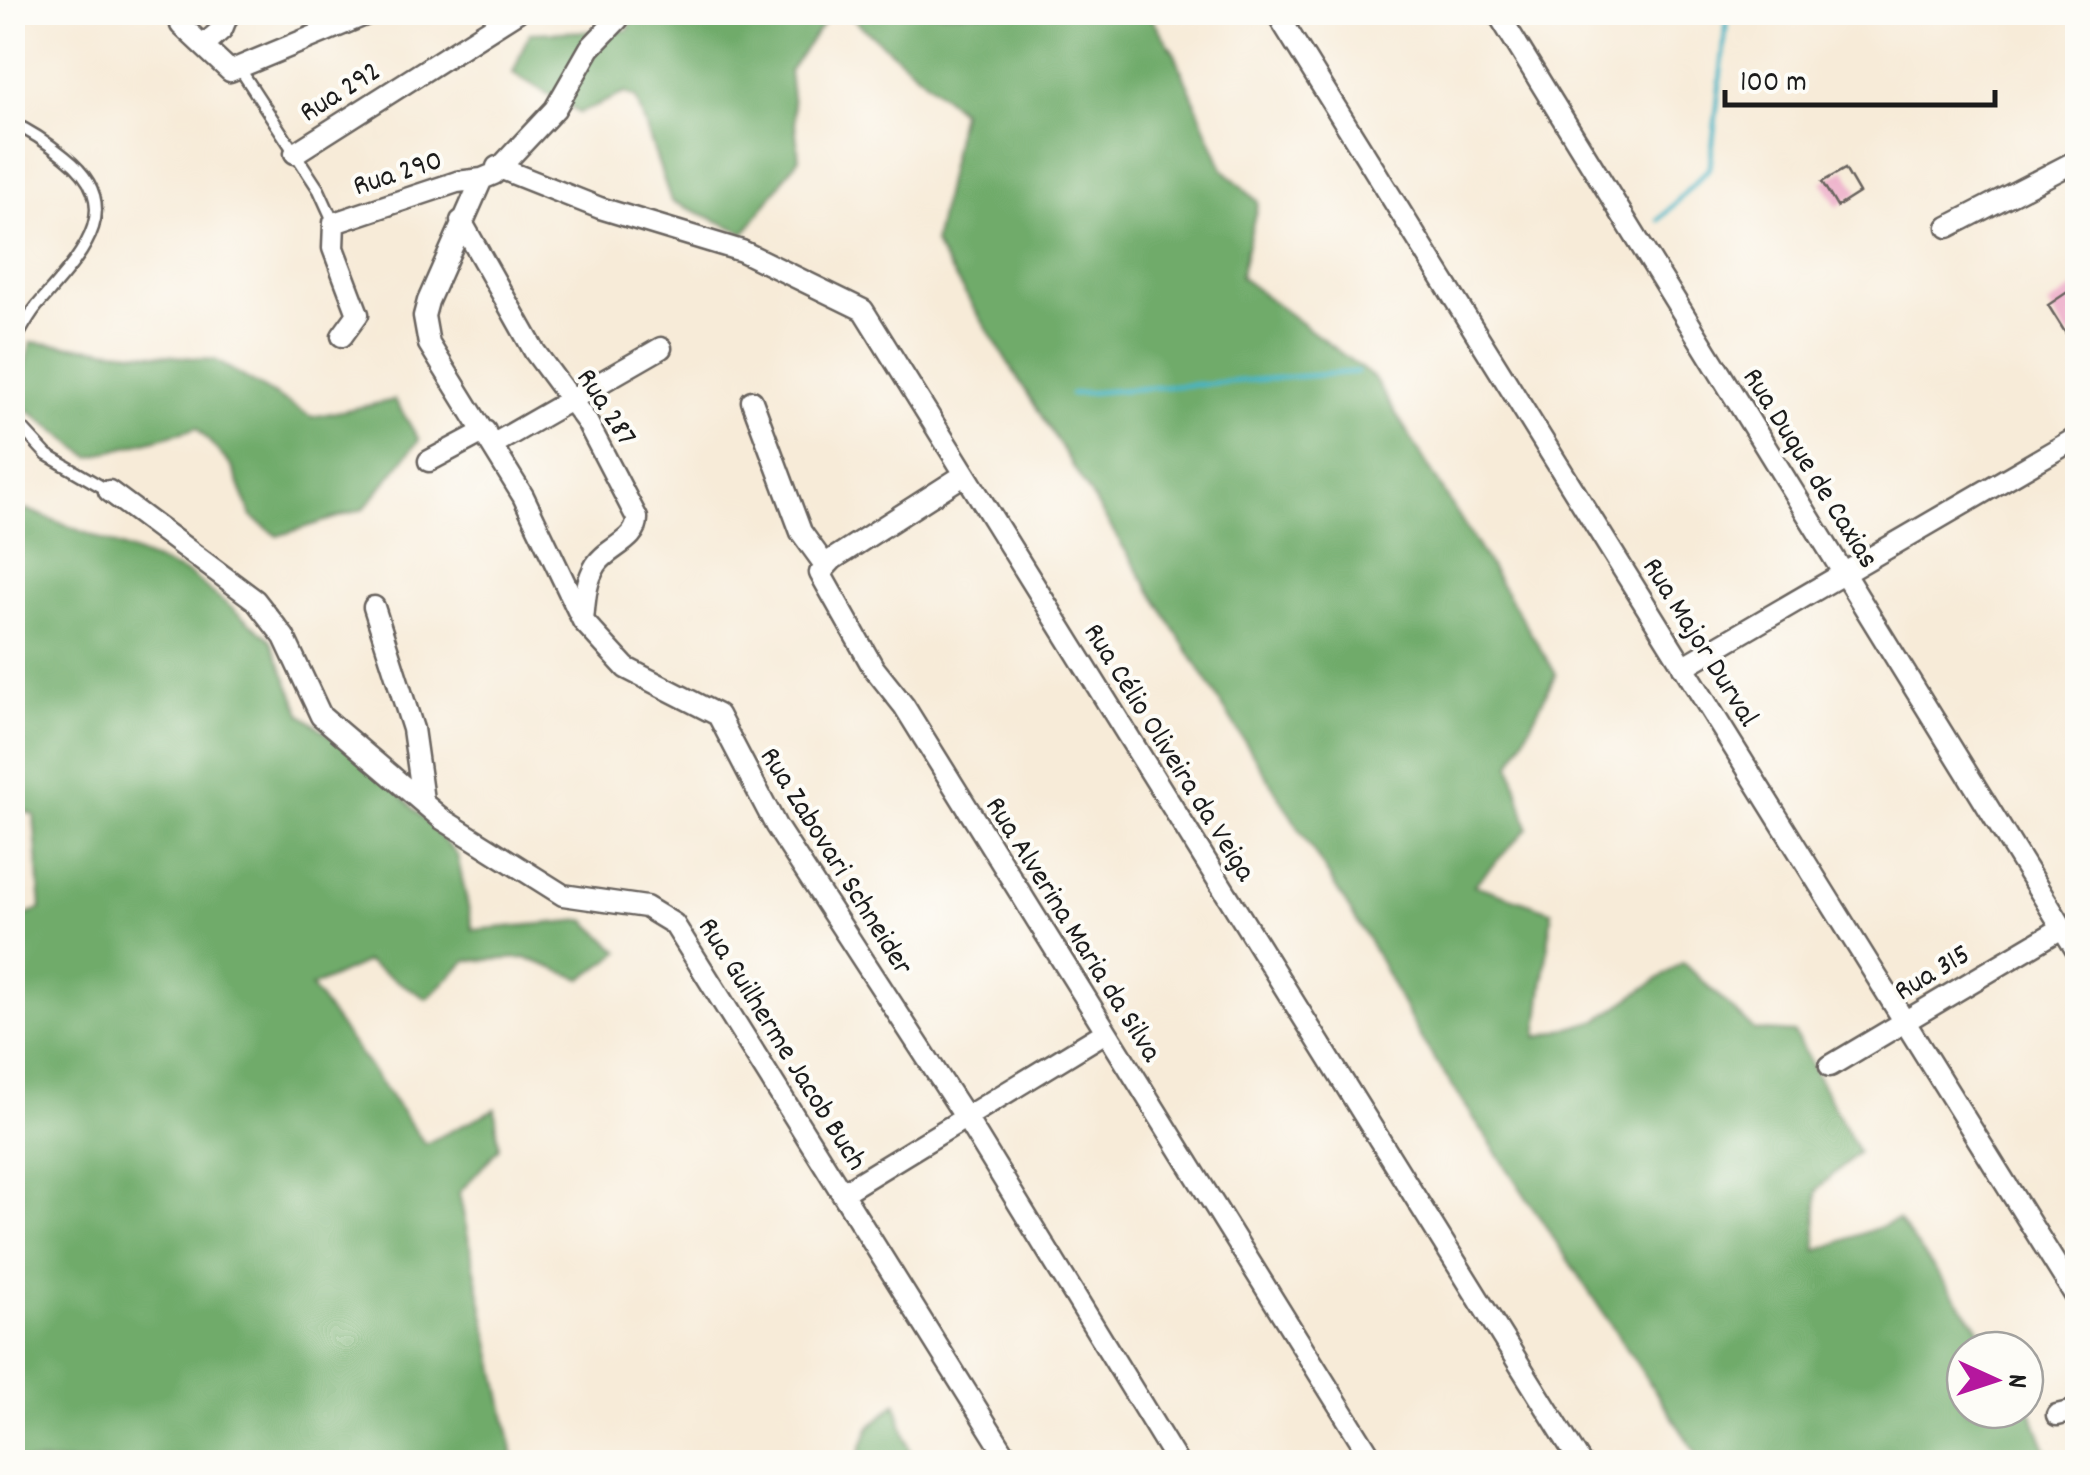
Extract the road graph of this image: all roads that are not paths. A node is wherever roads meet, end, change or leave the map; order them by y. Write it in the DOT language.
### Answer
graph roads {
  1 [pos="229,12"];
  2 [pos="372,12"];
  3 [pos="517,12"];
  4 [pos="618,12"];
  5 [pos="1276,12"];
  6 [pos="1497,12"];
  7 [pos="181,26"];
  8 [pos="204,45"];
  9 [pos="240,69"];
  10 [pos="12,123"];
  11 [pos="295,154"];
  12 [pos="2078,160"];
  13 [pos="490,173"];
  14 [pos="462,221"];
  15 [pos="334,222"];
  16 [pos="1948,227"];
  17 [pos="342,336"];
  18 [pos="12,346"];
  19 [pos="661,348"];
  20 [pos="572,400"];
  21 [pos="752,401"];
  22 [pos="12,417"];
  23 [pos="489,437"];
  24 [pos="2078,437"];
  25 [pos="429,461"];
  26 [pos="964,474"];
  27 [pos="110,491"];
  28 [pos="825,565"];
  29 [pos="1843,574"];
  30 [pos="374,607"];
  31 [pos="583,621"];
  32 [pos="1684,667"];
  33 [pos="423,802"];
  34 [pos="2062,928"];
  35 [pos="2078,953"];
  36 [pos="1904,1022"];
  37 [pos="1104,1033"];
  38 [pos="1830,1066"];
  39 [pos="966,1118"];
  40 [pos="842,1193"];
  41 [pos="2078,1300"];
  42 [pos="1010,1462"];
  43 [pos="1177,1462"];
  44 [pos="1374,1462"];
  45 [pos="1580,1462"];
  1 -- 8 [label="street"];
  2 -- 9 [label="street"];
  3 -- 11 [label="street, Rua 292"];
  4 -- 13 [label="street"];
  5 -- 32 [label="street, Rua Major Durval"];
  6 -- 29 [label="street, Rua Duque de Caxias"];
  7 -- 8 [label="street"];
  8 -- 9 [label="street"];
  9 -- 11 [label="lane"];
  10 -- 18 [label="lane"];
  11 -- 15 [label="lane"];
  12 -- 16 [label="street"];
  13 -- 14 [label="street, Rua Zabovari Schneider"];
  13 -- 15 [label="street, Rua 290"];
  13 -- 26 [label="street, Rua Célio Oliveira da Veiga"];
  14 -- 20 [label="street, Rua 287"];
  14 -- 23 [label="street, Rua Zabovari Schneider"];
  15 -- 17 [label="street, Rua 290"];
  19 -- 20 [label="street"];
  20 -- 23 [label="street"];
  20 -- 31 [label="street, Rua 287"];
  21 -- 28 [label="street"];
  22 -- 27 [label="lane"];
  23 -- 25 [label="street"];
  23 -- 31 [label="street, Rua Zabovari Schneider"];
  24 -- 29 [label="street"];
  26 -- 28 [label="street"];
  26 -- 45 [label="street, Rua Célio Oliveira da Veiga"];
  27 -- 33 [label="street, Rua Guilherme Jacob Buch"];
  28 -- 37 [label="street, Rua Alverina Maria da Silva"];
  29 -- 32 [label="street"];
  29 -- 34 [label="street, Rua Duque de Caxias"];
  30 -- 33 [label="street"];
  31 -- 39 [label="street, Rua Zabovari Schneider"];
  32 -- 36 [label="street, Rua Major Durval"];
  33 -- 40 [label="street, Rua Guilherme Jacob Buch"];
  34 -- 35 [label="street, Rua Duque de Caxias"];
  34 -- 36 [label="street, Rua 315"];
  36 -- 38 [label="street, Rua 315"];
  36 -- 41 [label="street, Rua Major Durval"];
  37 -- 39 [label="street"];
  37 -- 44 [label="street, Rua Alverina Maria da Silva"];
  39 -- 40 [label="street"];
  39 -- 43 [label="street, Rua Zabovari Schneider"];
  40 -- 42 [label="street, Rua Guilherme Jacob Buch"];
}
